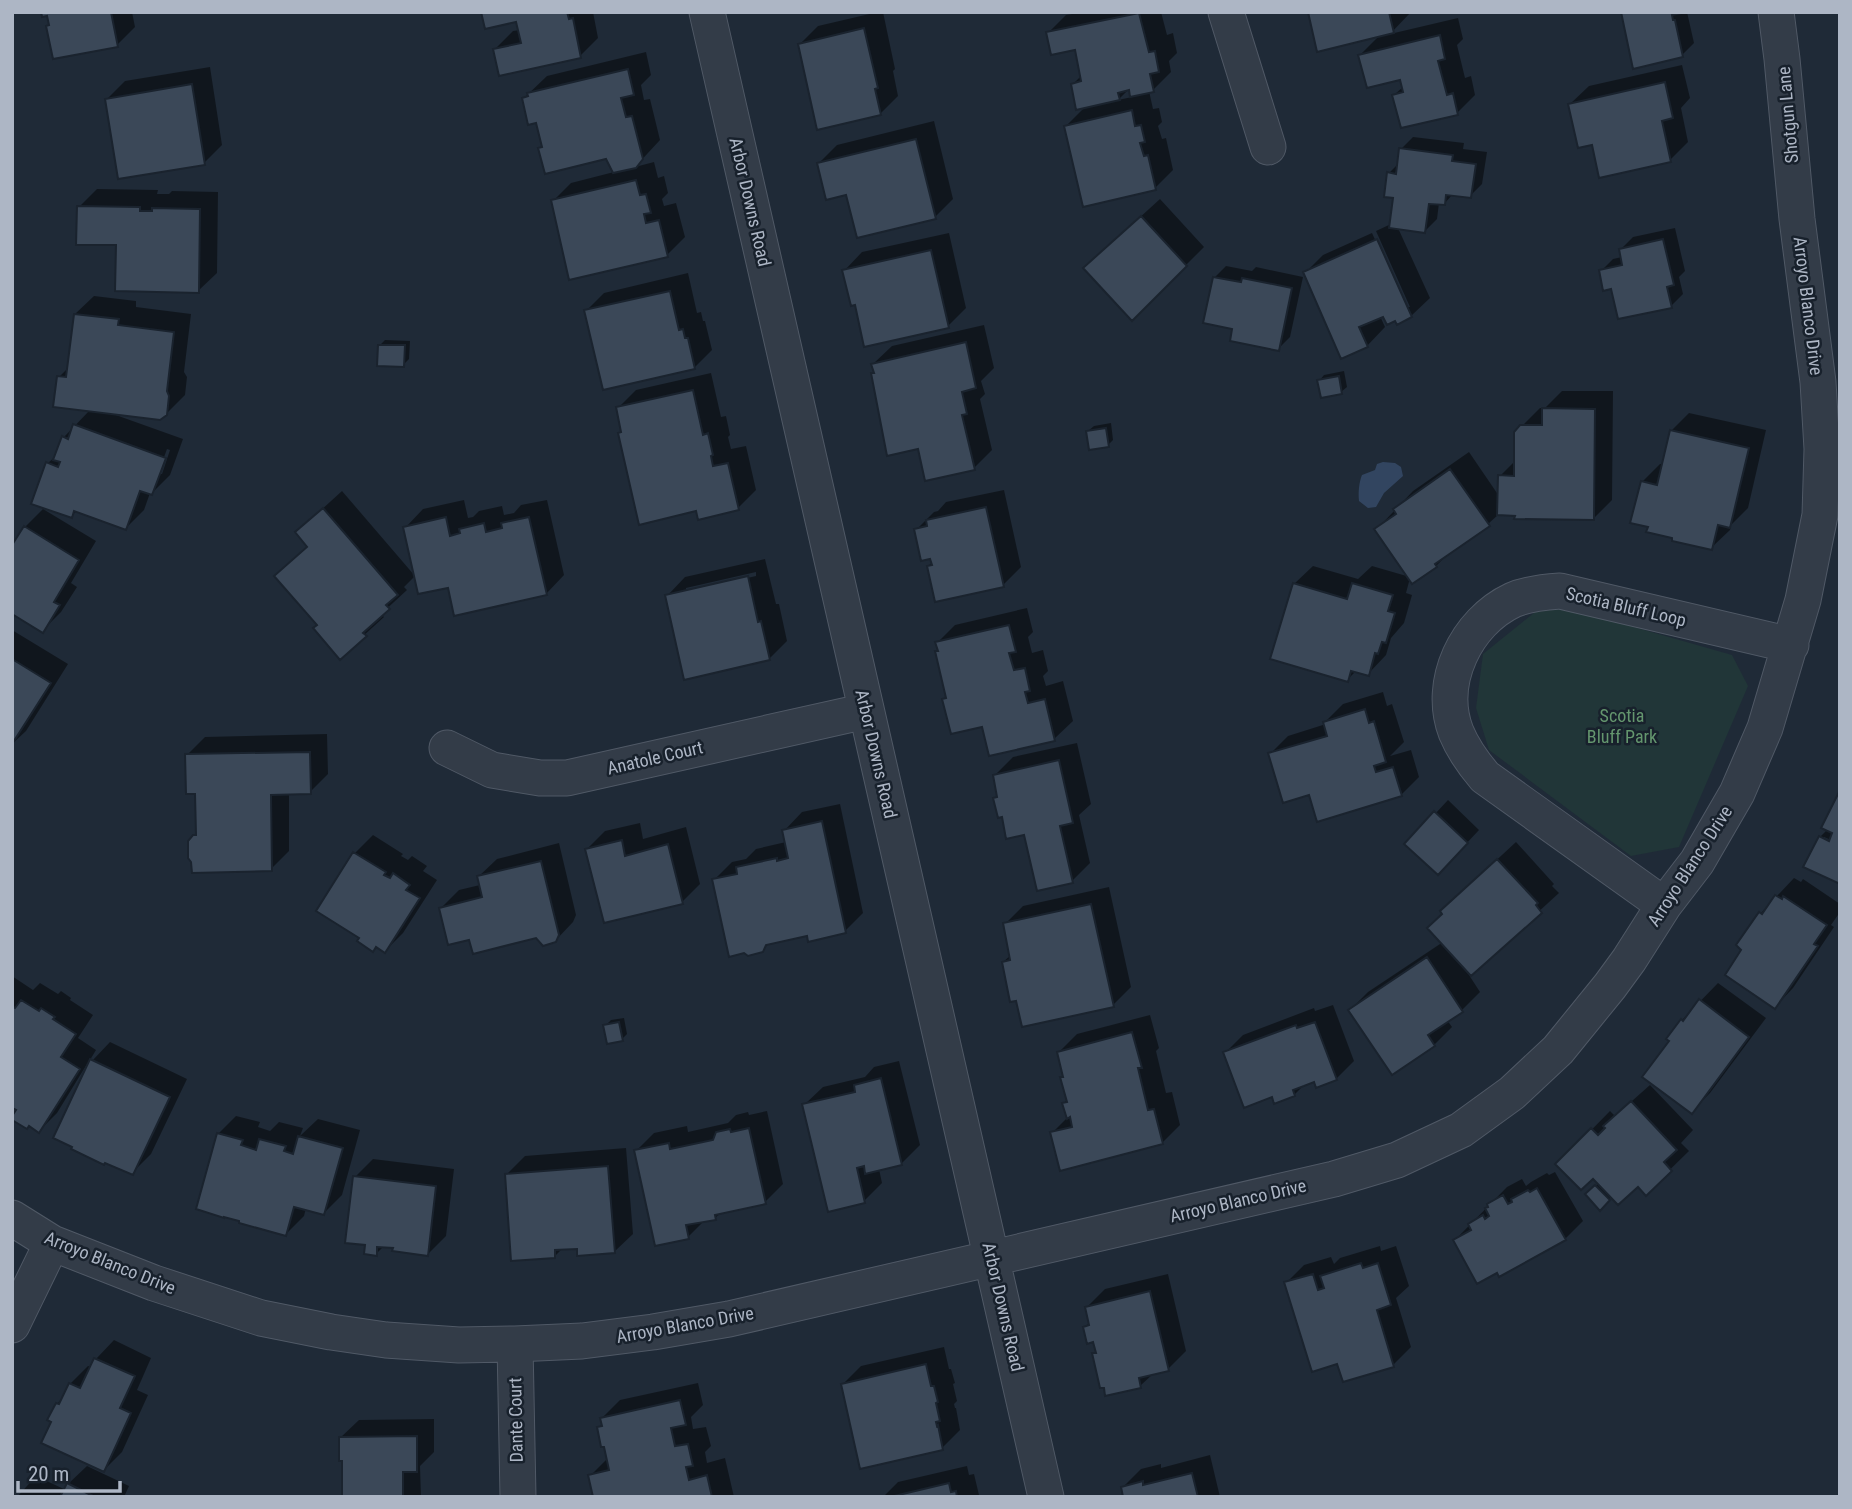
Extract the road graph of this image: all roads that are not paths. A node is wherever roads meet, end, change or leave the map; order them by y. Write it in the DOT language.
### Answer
graph roads {
  1 [pos="707,12"];
  2 [pos="1226,12"];
  3 [pos="1776,12"];
  4 [pos="1268,147"];
  5 [pos="1797,219"];
  6 [pos="1791,645"];
  7 [pos="866,711"];
  8 [pos="447,748"];
  9 [pos="1664,905"];
  10 [pos="12,1218"];
  11 [pos="52,1243"];
  12 [pos="992,1259"];
  13 [pos="12,1325"];
  14 [pos="514,1344"];
  15 [pos="518,1497"];
  16 [pos="1046,1497"];
  1 -- 7 [label="street, Arbor Downs Road"];
  2 -- 4 [label="street"];
  3 -- 5 [label="street, Shotgun Lane"];
  5 -- 6 [label="street, Arroyo Blanco Drive"];
  6 -- 9 [label="street, Arroyo Blanco Drive"];
  6 -- 9 [label="street, Scotia Bluff Loop"];
  7 -- 8 [label="street, Anatole Court"];
  7 -- 12 [label="street, Arbor Downs Road"];
  9 -- 12 [label="street, Arroyo Blanco Drive"];
  10 -- 11 [label="street, Arroyo Blanco Drive"];
  11 -- 13 [label="street"];
  11 -- 14 [label="street, Arroyo Blanco Drive"];
  12 -- 14 [label="street, Arroyo Blanco Drive"];
  12 -- 16 [label="street, Arbor Downs Road"];
  14 -- 15 [label="street, Dante Court"];
}
